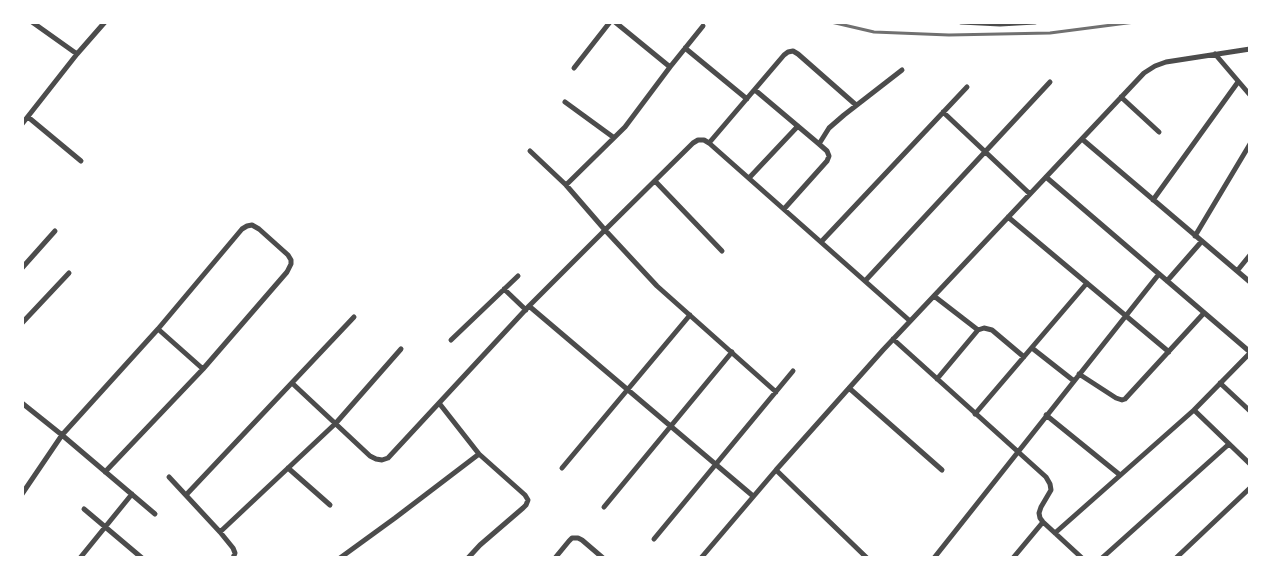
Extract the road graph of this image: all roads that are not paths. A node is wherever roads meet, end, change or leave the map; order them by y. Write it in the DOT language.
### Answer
graph roads {
  1 [pos="32,22"];
  2 [pos="105,22"];
  3 [pos="610,22"];
  4 [pos="615,22"];
  5 [pos="961,22"];
  6 [pos="1035,22"];
  7 [pos="703,26"];
  8 [pos="685,48"];
  9 [pos="1250,49"];
  10 [pos="77,54"];
  11 [pos="1215,54"];
  12 [pos="670,67"];
  13 [pos="574,68"];
  14 [pos="902,70"];
  15 [pos="1050,82"];
  16 [pos="1238,82"];
  17 [pos="966,86"];
  18 [pos="755,90"];
  19 [pos="1250,95"];
  20 [pos="1121,97"];
  21 [pos="747,99"];
  22 [pos="565,102"];
  23 [pos="856,106"];
  24 [pos="943,112"];
  25 [pos="28,117"];
  26 [pos="22,124"];
  27 [pos="798,126"];
  28 [pos="1159,132"];
  29 [pos="613,137"];
  30 [pos="1082,138"];
  31 [pos="709,142"];
  32 [pos="819,144"];
  33 [pos="1250,144"];
  34 [pos="530,151"];
  35 [pos="985,152"];
  36 [pos="81,161"];
  37 [pos="1046,177"];
  38 [pos="749,178"];
  39 [pos="655,181"];
  40 [pos="566,185"];
  41 [pos="1030,194"];
  42 [pos="1153,200"];
  43 [pos="784,209"];
  44 [pos="1008,217"];
  45 [pos="605,230"];
  46 [pos="56,232"];
  47 [pos="1195,236"];
  48 [pos="1202,241"];
  49 [pos="821,242"];
  50 [pos="722,251"];
  51 [pos="1250,254"];
  52 [pos="22,268"];
  53 [pos="1237,272"];
  54 [pos="69,273"];
  55 [pos="1159,274"];
  56 [pos="518,276"];
  57 [pos="864,281"];
  58 [pos="1167,281"];
  59 [pos="1250,282"];
  60 [pos="1087,284"];
  61 [pos="504,289"];
  62 [pos="934,296"];
  63 [pos="527,308"];
  64 [pos="1204,313"];
  65 [pos="690,315"];
  66 [pos="1126,315"];
  67 [pos="354,317"];
  68 [pos="910,321"];
  69 [pos="22,323"];
  70 [pos="158,328"];
  71 [pos="978,330"];
  72 [pos="450,340"];
  73 [pos="893,340"];
  74 [pos="1032,348"];
  75 [pos="401,349"];
  76 [pos="732,352"];
  77 [pos="1169,352"];
  78 [pos="1250,352"];
  79 [pos="1024,357"];
  80 [pos="203,369"];
  81 [pos="793,371"];
  82 [pos="1079,374"];
  83 [pos="937,379"];
  84 [pos="1074,380"];
  85 [pos="292,383"];
  86 [pos="1220,383"];
  87 [pos="849,388"];
  88 [pos="628,390"];
  89 [pos="776,392"];
  90 [pos="22,403"];
  91 [pos="439,403"];
  92 [pos="1194,410"];
  93 [pos="1250,411"];
  94 [pos="975,414"];
  95 [pos="1046,415"];
  96 [pos="336,423"];
  97 [pos="671,426"];
  98 [pos="62,435"];
  99 [pos="1229,444"];
  100 [pos="1017,452"];
  101 [pos="478,454"];
  102 [pos="716,464"];
  103 [pos="1250,464"];
  104 [pos="288,468"];
  105 [pos="562,468"];
  106 [pos="776,470"];
  107 [pos="942,470"];
  108 [pos="105,472"];
  109 [pos="1120,475"];
  110 [pos="168,477"];
  111 [pos="1250,488"];
  112 [pos="22,494"];
  113 [pos="132,494"];
  114 [pos="186,495"];
  115 [pos="753,496"];
  116 [pos="330,505"];
  117 [pos="604,507"];
  118 [pos="84,509"];
  119 [pos="156,514"];
  120 [pos="1043,522"];
  121 [pos="105,527"];
  122 [pos="220,532"];
  123 [pos="1055,533"];
  124 [pos="654,539"];
  125 [pos="80,558"];
  126 [pos="142,558"];
  127 [pos="233,558"];
  128 [pos="340,558"];
  129 [pos="468,558"];
  130 [pos="555,558"];
  131 [pos="603,558"];
  132 [pos="701,558"];
  133 [pos="867,558"];
  134 [pos="934,558"];
  135 [pos="1013,558"];
  136 [pos="1082,558"];
  137 [pos="1102,558"];
  138 [pos="1176,558"];
  1 -- 10 [label="street"];
  2 -- 10 [label="street"];
  3 -- 13 [label="street"];
  4 -- 12 [label="street"];
  5 -- 6 [label="street"];
  7 -- 8 [label="street"];
  8 -- 12 [label="street"];
  8 -- 21 [label="street"];
  9 -- 11 [label="street"];
  10 -- 25 [label="street"];
  11 -- 16 [label="street"];
  11 -- 20 [label="street"];
  12 -- 29 [label="street"];
  14 -- 23 [label="street"];
  15 -- 35 [label="street"];
  16 -- 19 [label="street"];
  16 -- 42 [label="street"];
  17 -- 24 [label="street"];
  18 -- 21 [label="street"];
  18 -- 23 [label="street"];
  18 -- 27 [label="street"];
  20 -- 28 [label="street"];
  20 -- 30 [label="street"];
  21 -- 31 [label="street"];
  22 -- 29 [label="street"];
  23 -- 32 [label="street"];
  24 -- 35 [label="street"];
  24 -- 49 [label="street"];
  25 -- 26 [label="street"];
  25 -- 36 [label="street"];
  27 -- 32 [label="street"];
  27 -- 38 [label="street"];
  29 -- 40 [label="street"];
  30 -- 37 [label="street"];
  30 -- 42 [label="street"];
  31 -- 38 [label="street"];
  31 -- 39 [label="street"];
  32 -- 43 [label="street"];
  33 -- 47 [label="street"];
  34 -- 40 [label="street"];
  35 -- 41 [label="street"];
  35 -- 57 [label="street"];
  37 -- 41 [label="street"];
  37 -- 55 [label="street"];
  38 -- 43 [label="street"];
  39 -- 45 [label="street"];
  39 -- 50 [label="street"];
  40 -- 45 [label="street"];
  41 -- 44 [label="street"];
  42 -- 47 [label="street"];
  43 -- 49 [label="street"];
  44 -- 60 [label="street"];
  44 -- 62 [label="street"];
  45 -- 63 [label="street"];
  45 -- 65 [label="street"];
  46 -- 52 [label="street"];
  47 -- 48 [label="street"];
  48 -- 53 [label="street"];
  48 -- 58 [label="street"];
  49 -- 57 [label="street"];
  51 -- 53 [label="street"];
  53 -- 59 [label="street"];
  54 -- 69 [label="street"];
  55 -- 58 [label="street"];
  55 -- 66 [label="street"];
  56 -- 61 [label="street"];
  57 -- 68 [label="street"];
  58 -- 64 [label="street"];
  60 -- 66 [label="street"];
  60 -- 74 [label="street"];
  61 -- 63 [label="street"];
  61 -- 72 [label="street"];
  62 -- 68 [label="street"];
  62 -- 71 [label="street"];
  63 -- 88 [label="street"];
  63 -- 91 [label="street"];
  64 -- 77 [label="street"];
  64 -- 78 [label="street"];
  65 -- 76 [label="street"];
  65 -- 88 [label="street"];
  66 -- 77 [label="street"];
  66 -- 82 [label="street"];
  67 -- 85 [label="street"];
  68 -- 73 [label="street"];
  70 -- 80 [label="street"];
  70 -- 80 [label="street"];
  70 -- 98 [label="street"];
  71 -- 79 [label="street"];
  71 -- 83 [label="street"];
  73 -- 83 [label="street"];
  73 -- 87 [label="street"];
  74 -- 79 [label="street"];
  74 -- 84 [label="street"];
  75 -- 96 [label="street"];
  76 -- 89 [label="street"];
  76 -- 97 [label="street"];
  77 -- 82 [label="street"];
  78 -- 86 [label="street"];
  79 -- 94 [label="street"];
  80 -- 108 [label="street"];
  81 -- 89 [label="street"];
  82 -- 84 [label="street"];
  83 -- 94 [label="street"];
  84 -- 95 [label="street"];
  85 -- 96 [label="street"];
  85 -- 114 [label="street"];
  86 -- 92 [label="street"];
  86 -- 93 [label="street"];
  87 -- 106 [label="street"];
  87 -- 107 [label="street"];
  88 -- 97 [label="street"];
  88 -- 105 [label="street"];
  89 -- 102 [label="street"];
  90 -- 98 [label="street"];
  91 -- 96 [label="street"];
  91 -- 101 [label="street"];
  92 -- 99 [label="street"];
  92 -- 109 [label="street"];
  94 -- 100 [label="street"];
  95 -- 100 [label="street"];
  95 -- 109 [label="street"];
  96 -- 104 [label="street"];
  97 -- 102 [label="street"];
  97 -- 117 [label="street"];
  98 -- 108 [label="street"];
  98 -- 112 [label="street"];
  99 -- 103 [label="street"];
  99 -- 137 [label="street"];
  100 -- 120 [label="street"];
  100 -- 134 [label="street"];
  101 -- 128 [label="street"];
  101 -- 129 [label="street"];
  102 -- 115 [label="street"];
  102 -- 124 [label="street"];
  104 -- 116 [label="street"];
  104 -- 122 [label="street"];
  106 -- 115 [label="street"];
  106 -- 133 [label="street"];
  108 -- 113 [label="street"];
  109 -- 123 [label="street"];
  110 -- 114 [label="street"];
  111 -- 138 [label="street"];
  113 -- 119 [label="street"];
  113 -- 121 [label="street"];
  114 -- 122 [label="street"];
  115 -- 132 [label="street"];
  118 -- 121 [label="street"];
  120 -- 123 [label="street"];
  120 -- 135 [label="street"];
  121 -- 125 [label="street"];
  121 -- 126 [label="street"];
  122 -- 127 [label="street"];
  123 -- 136 [label="street"];
  130 -- 131 [label="street"];
}
